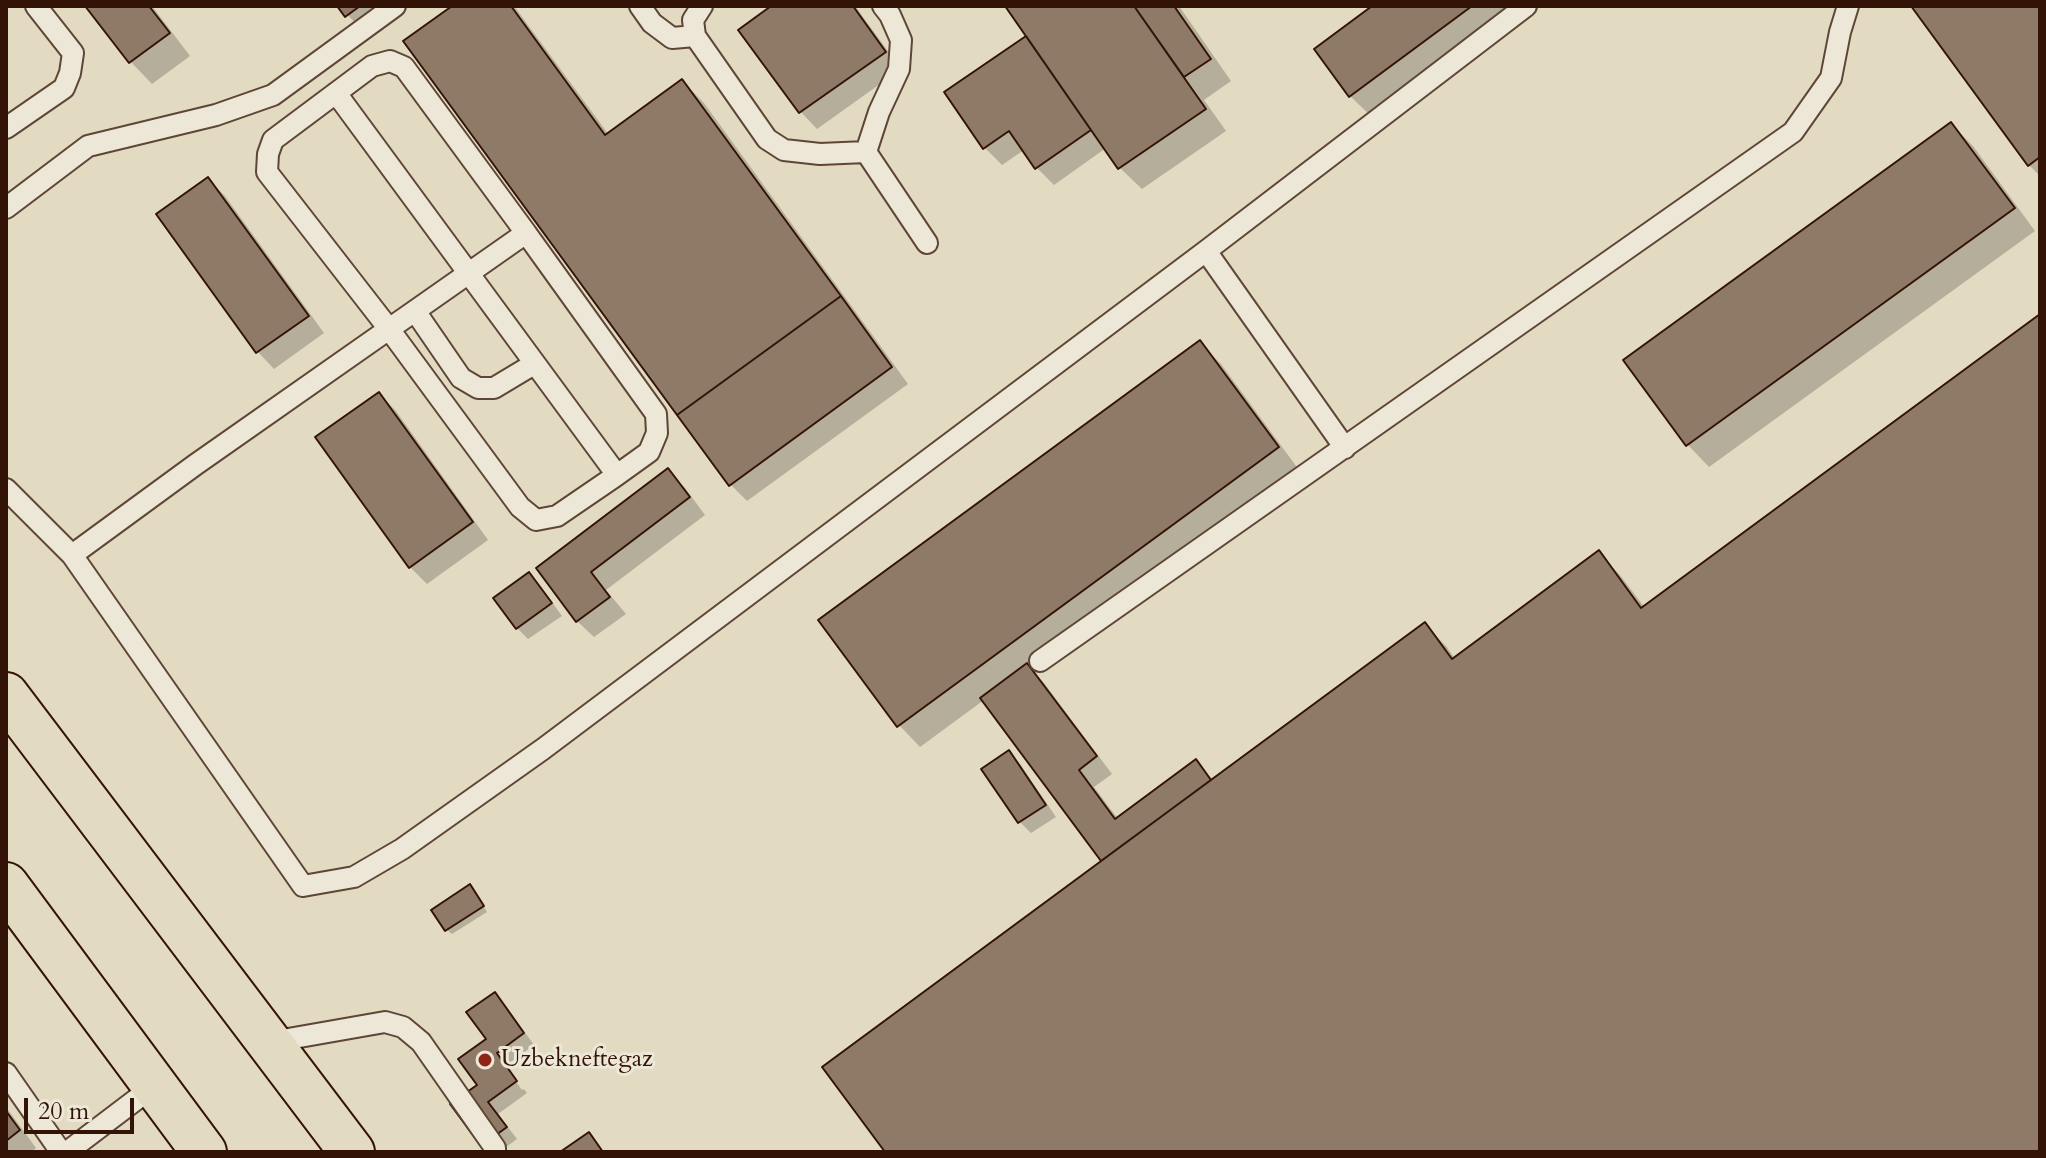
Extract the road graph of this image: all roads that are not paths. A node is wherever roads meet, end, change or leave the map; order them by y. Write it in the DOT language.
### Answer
graph roads {
  1 [pos="36,6"];
  2 [pos="395,6"];
  3 [pos="640,6"];
  4 [pos="702,6"];
  5 [pos="883,6"];
  6 [pos="1526,6"];
  7 [pos="1848,6"];
  8 [pos="695,36"];
  9 [pos="336,93"];
  10 [pos="6,128"];
  11 [pos="866,152"];
  12 [pos="6,208"];
  13 [pos="526,233"];
  14 [pos="927,243"];
  15 [pos="1206,251"];
  16 [pos="468,274"];
  17 [pos="415,311"];
  18 [pos="389,329"];
  19 [pos="534,364"];
  20 [pos="1345,448"];
  21 [pos="617,475"];
  22 [pos="6,489"];
  23 [pos="72,555"];
  24 [pos="1040,661"];
  25 [pos="6,695"];
  26 [pos="6,885"];
  27 [pos="271,1042"];
  28 [pos="6,1073"];
  29 [pos="154,1086"];
  30 [pos="64,1152"];
  31 [pos="204,1152"];
  32 [pos="352,1152"];
  33 [pos="495,1152"];
  1 -- 10 [label="lane"];
  2 -- 12 [label="lane"];
  3 -- 8 [label="lane"];
  4 -- 8 [label="lane"];
  5 -- 11 [label="lane"];
  6 -- 15 [label="lane"];
  7 -- 20 [label="lane"];
  8 -- 11 [label="lane"];
  9 -- 13 [label="lane"];
  9 -- 16 [label="lane"];
  9 -- 18 [label="lane"];
  11 -- 14 [label="lane"];
  13 -- 16 [label="lane"];
  13 -- 21 [label="lane"];
  15 -- 20 [label="lane"];
  15 -- 23 [label="lane"];
  16 -- 17 [label="lane"];
  16 -- 19 [label="lane"];
  17 -- 18 [label="lane"];
  17 -- 19 [label="lane"];
  18 -- 21 [label="lane"];
  18 -- 23 [label="lane"];
  19 -- 21 [label="lane"];
  20 -- 24 [label="lane"];
  22 -- 23 [label="lane"];
  25 -- 27 [label="highway"];
  26 -- 29 [label="highway"];
  27 -- 32 [label="highway"];
  27 -- 33 [label="lane"];
  28 -- 30 [label="lane"];
  29 -- 30 [label="lane"];
  29 -- 31 [label="highway"];
}
